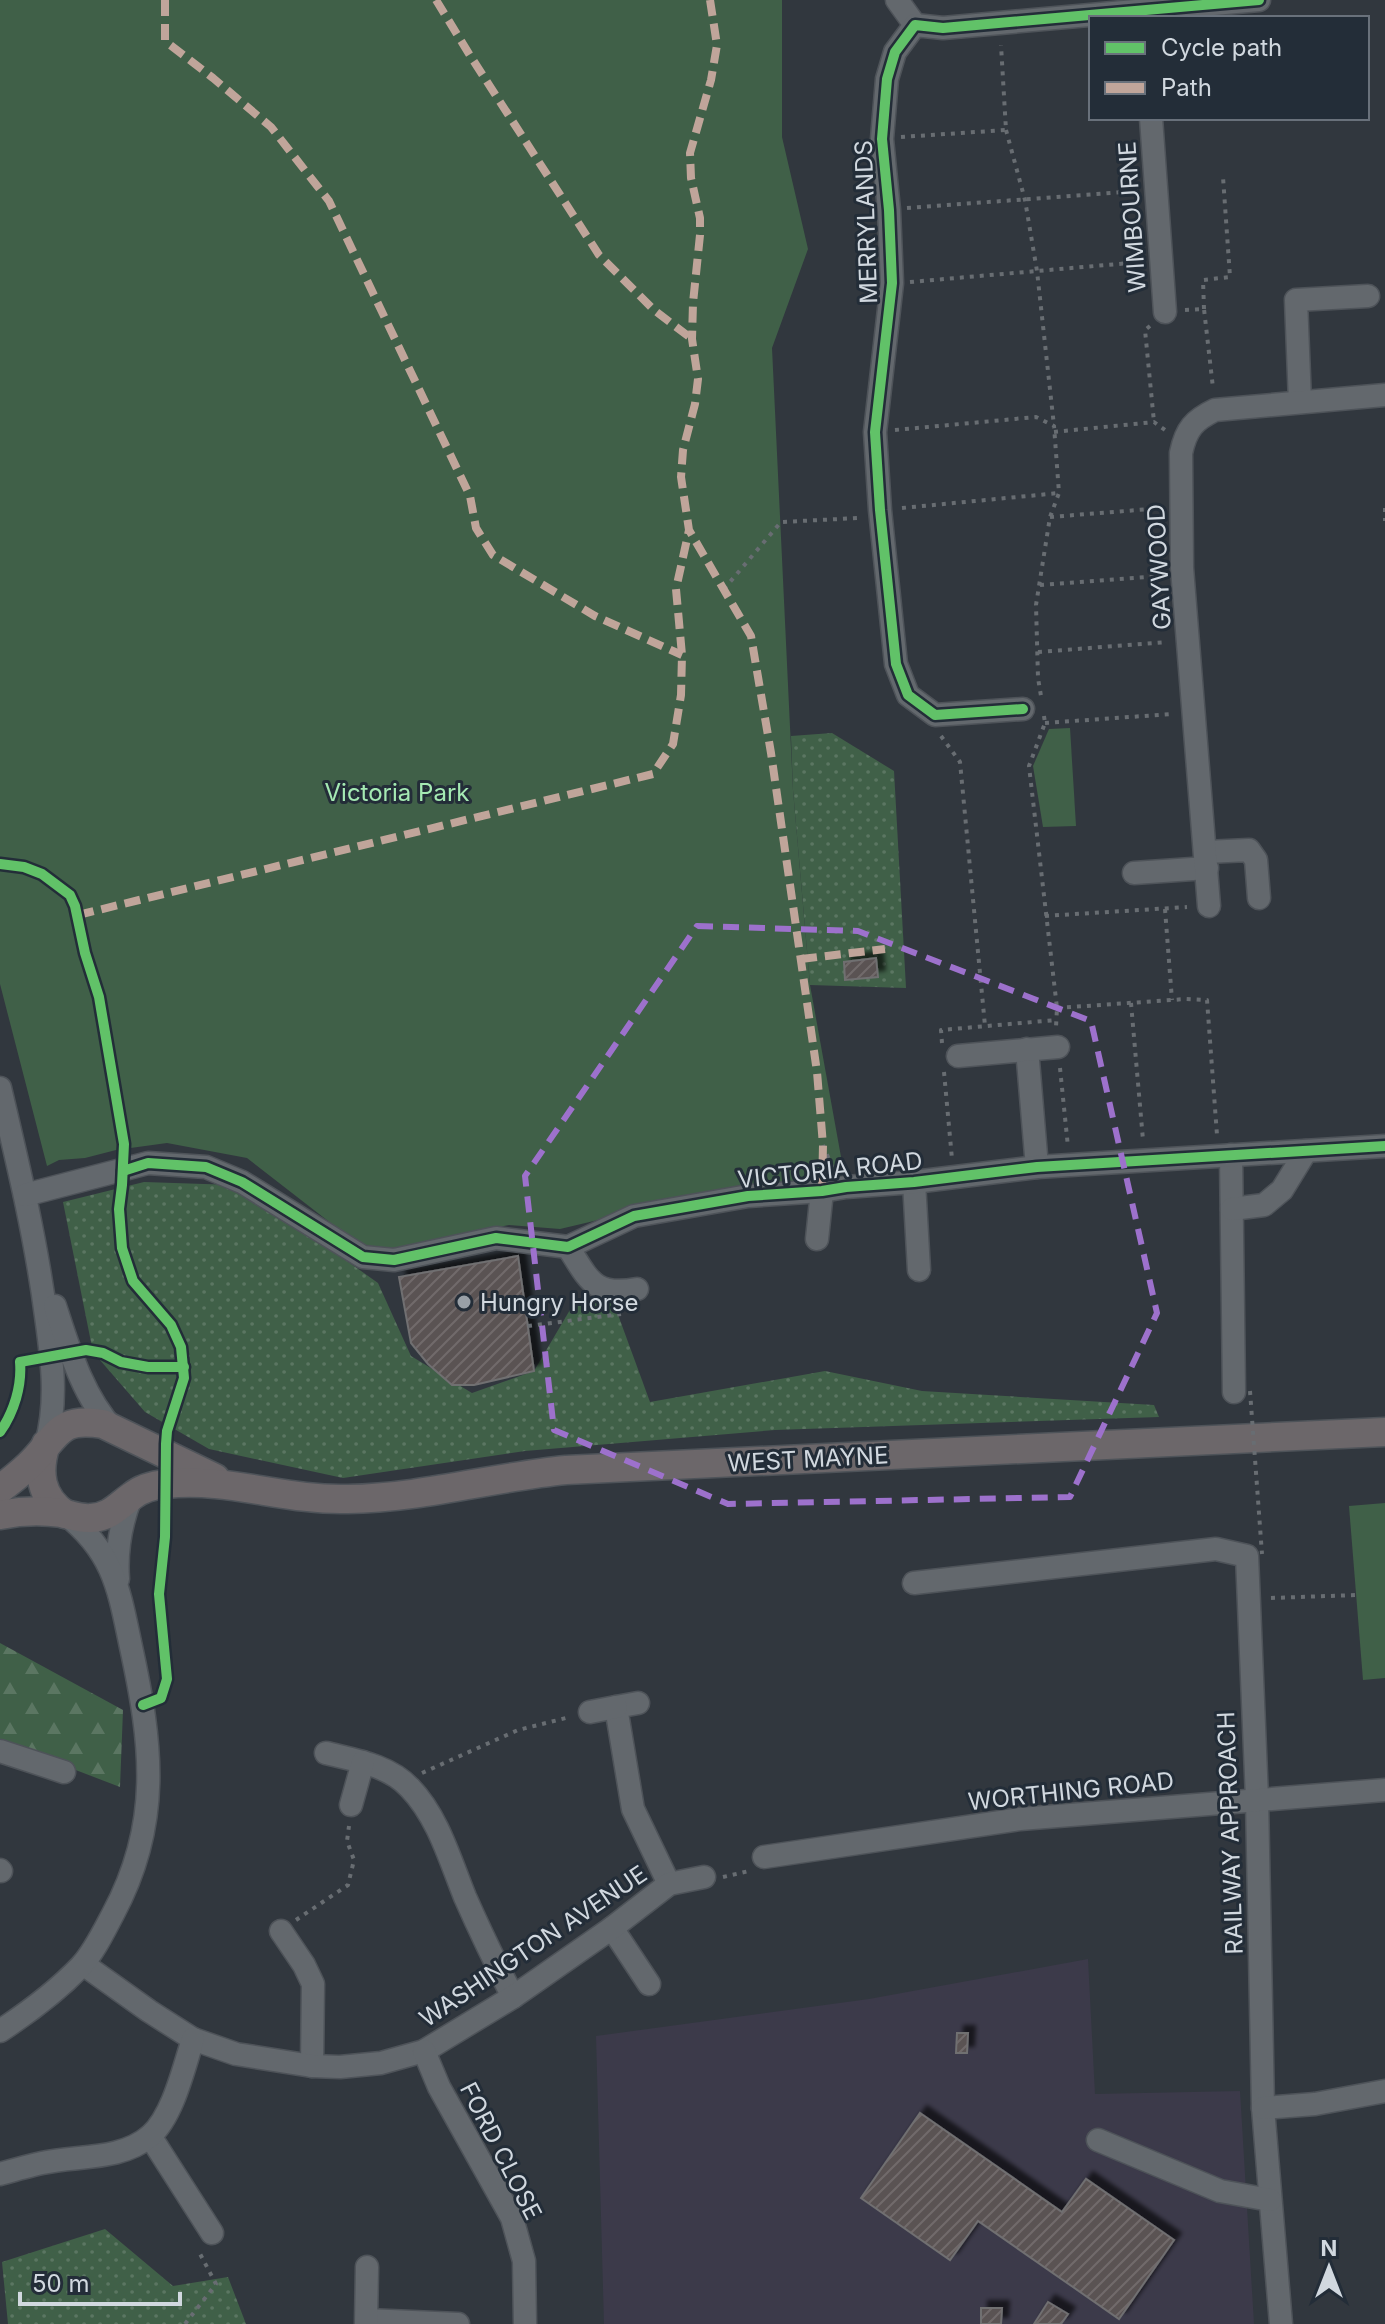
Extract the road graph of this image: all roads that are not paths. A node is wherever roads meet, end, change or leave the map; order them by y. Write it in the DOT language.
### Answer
graph roads {
  1 [pos="897,0"];
  2 [pos="1259,0"];
  3 [pos="1222,1"];
  4 [pos="1143,14"];
  5 [pos="1111,16"];
  6 [pos="1089,17"];
  7 [pos="915,25"];
  8 [pos="1151,120"];
  9 [pos="1368,296"];
  10 [pos="1165,312"];
  11 [pos="1385,395"];
  12 [pos="1300,402"];
  13 [pos="1023,709"];
  14 [pos="1206,860"];
  15 [pos="1134,873"];
  16 [pos="1259,898"];
  17 [pos="1209,906"];
  18 [pos="1058,1047"];
  19 [pos="1027,1049"];
  20 [pos="948,1053"];
  21 [pos="0,1088"];
  22 [pos="1385,1146"];
  23 [pos="1306,1151"];
  24 [pos="1225,1155"];
  25 [pos="1037,1167"];
  26 [pos="914,1182"];
  27 [pos="822,1191"];
  28 [pos="25,1195"];
  29 [pos="1232,1209"];
  30 [pos="817,1239"];
  31 [pos="568,1247"];
  32 [pos="39,1260"];
  33 [pos="919,1270"];
  34 [pos="637,1289"];
  35 [pos="1242,1391"];
  36 [pos="114,1430"];
  37 [pos="1385,1432"];
  38 [pos="46,1444"];
  39 [pos="234,1485"];
  40 [pos="0,1489"];
  41 [pos="131,1497"];
  42 [pos="65,1514"];
  43 [pos="0,1515"];
  44 [pos="914,1583"];
  45 [pos="118,1589"];
  46 [pos="638,1703"];
  47 [pos="616,1707"];
  48 [pos="590,1712"];
  49 [pos="0,1751"];
  50 [pos="326,1753"];
  51 [pos="363,1762"];
  52 [pos="64,1772"];
  53 [pos="1385,1790"];
  54 [pos="1257,1799"];
  55 [pos="351,1805"];
  56 [pos="764,1857"];
  57 [pos="704,1877"];
  58 [pos="669,1884"];
  59 [pos="612,1928"];
  60 [pos="281,1931"];
  61 [pos="83,1964"];
  62 [pos="649,1984"];
  63 [pos="513,1997"];
  64 [pos="0,2031"];
  65 [pos="193,2039"];
  66 [pos="424,2051"];
  67 [pos="312,2066"];
  68 [pos="1385,2091"];
  69 [pos="1263,2108"];
  70 [pos="150,2136"];
  71 [pos="1098,2140"];
  72 [pos="0,2174"];
  73 [pos="1270,2200"];
  74 [pos="212,2233"];
  75 [pos="367,2267"];
  76 [pos="366,2322"];
  77 [pos="458,2324"];
  78 [pos="525,2324"];
  79 [pos="1281,2324"];
  1 -- 7 [label="street"];
  2 -- 3 [label="street"];
  3 -- 4 [label="street"];
  4 -- 5 [label="street"];
  6 -- 7 [label="street"];
  7 -- 13 [label="street, MERRYLANDS"];
  8 -- 10 [label="street, WIMBOURNE"];
  9 -- 12 [label="street"];
  11 -- 12 [label="street"];
  12 -- 14 [label="street, GAYWOOD"];
  14 -- 15 [label="street"];
  14 -- 16 [label="street"];
  14 -- 17 [label="street, GAYWOOD"];
  18 -- 19 [label="street"];
  19 -- 20 [label="street"];
  19 -- 25 [label="street"];
  21 -- 28 [label="street"];
  22 -- 23 [label="street, VICTORIA ROAD"];
  23 -- 24 [label="street, VICTORIA ROAD"];
  23 -- 29 [label="street"];
  24 -- 25 [label="street, VICTORIA ROAD"];
  24 -- 29 [label="street"];
  25 -- 26 [label="street, VICTORIA ROAD"];
  26 -- 27 [label="street, VICTORIA ROAD"];
  26 -- 33 [label="street"];
  27 -- 30 [label="street"];
  27 -- 31 [label="street, VICTORIA ROAD"];
  28 -- 31 [label="street"];
  28 -- 32 [label="street"];
  29 -- 35 [label="street"];
  31 -- 34 [label="street"];
  32 -- 36 [label="street"];
  32 -- 38 [label="street"];
  36 -- 38 [label="main road, WEST MAYNE"];
  36 -- 39 [label="main road, WEST MAYNE"];
  36 -- 41 [label="main road"];
  37 -- 39 [label="main road, WEST MAYNE"];
  38 -- 40 [label="main road, WEST MAYNE"];
  38 -- 42 [label="main road"];
  39 -- 41 [label="main road, WEST MAYNE"];
  41 -- 42 [label="main road, WEST MAYNE"];
  41 -- 45 [label="street"];
  42 -- 43 [label="main road, WEST MAYNE"];
  42 -- 45 [label="street"];
  44 -- 54 [label="street, RAILWAY APPROACH"];
  45 -- 61 [label="street"];
  46 -- 47 [label="street"];
  47 -- 48 [label="street"];
  47 -- 58 [label="street"];
  49 -- 52 [label="street"];
  50 -- 51 [label="street"];
  51 -- 55 [label="street"];
  51 -- 63 [label="street"];
  53 -- 54 [label="street, WORTHING ROAD"];
  54 -- 56 [label="street, WORTHING ROAD"];
  54 -- 69 [label="street, RAILWAY APPROACH"];
  57 -- 58 [label="street, WASHINGTON AVENUE"];
  58 -- 59 [label="street, WASHINGTON AVENUE"];
  59 -- 62 [label="street"];
  59 -- 63 [label="street, WASHINGTON AVENUE"];
  60 -- 67 [label="street"];
  61 -- 64 [label="street"];
  61 -- 65 [label="street, WASHINGTON AVENUE"];
  63 -- 66 [label="street, WASHINGTON AVENUE"];
  65 -- 67 [label="street, WASHINGTON AVENUE"];
  65 -- 70 [label="street"];
  66 -- 67 [label="street, WASHINGTON AVENUE"];
  66 -- 78 [label="street, FORD CLOSE"];
  68 -- 69 [label="street"];
  69 -- 73 [label="street, RAILWAY APPROACH"];
  70 -- 72 [label="street"];
  70 -- 74 [label="street"];
  71 -- 73 [label="street"];
  73 -- 79 [label="street, RAILWAY APPROACH"];
  75 -- 76 [label="street"];
  76 -- 77 [label="street"];
}
